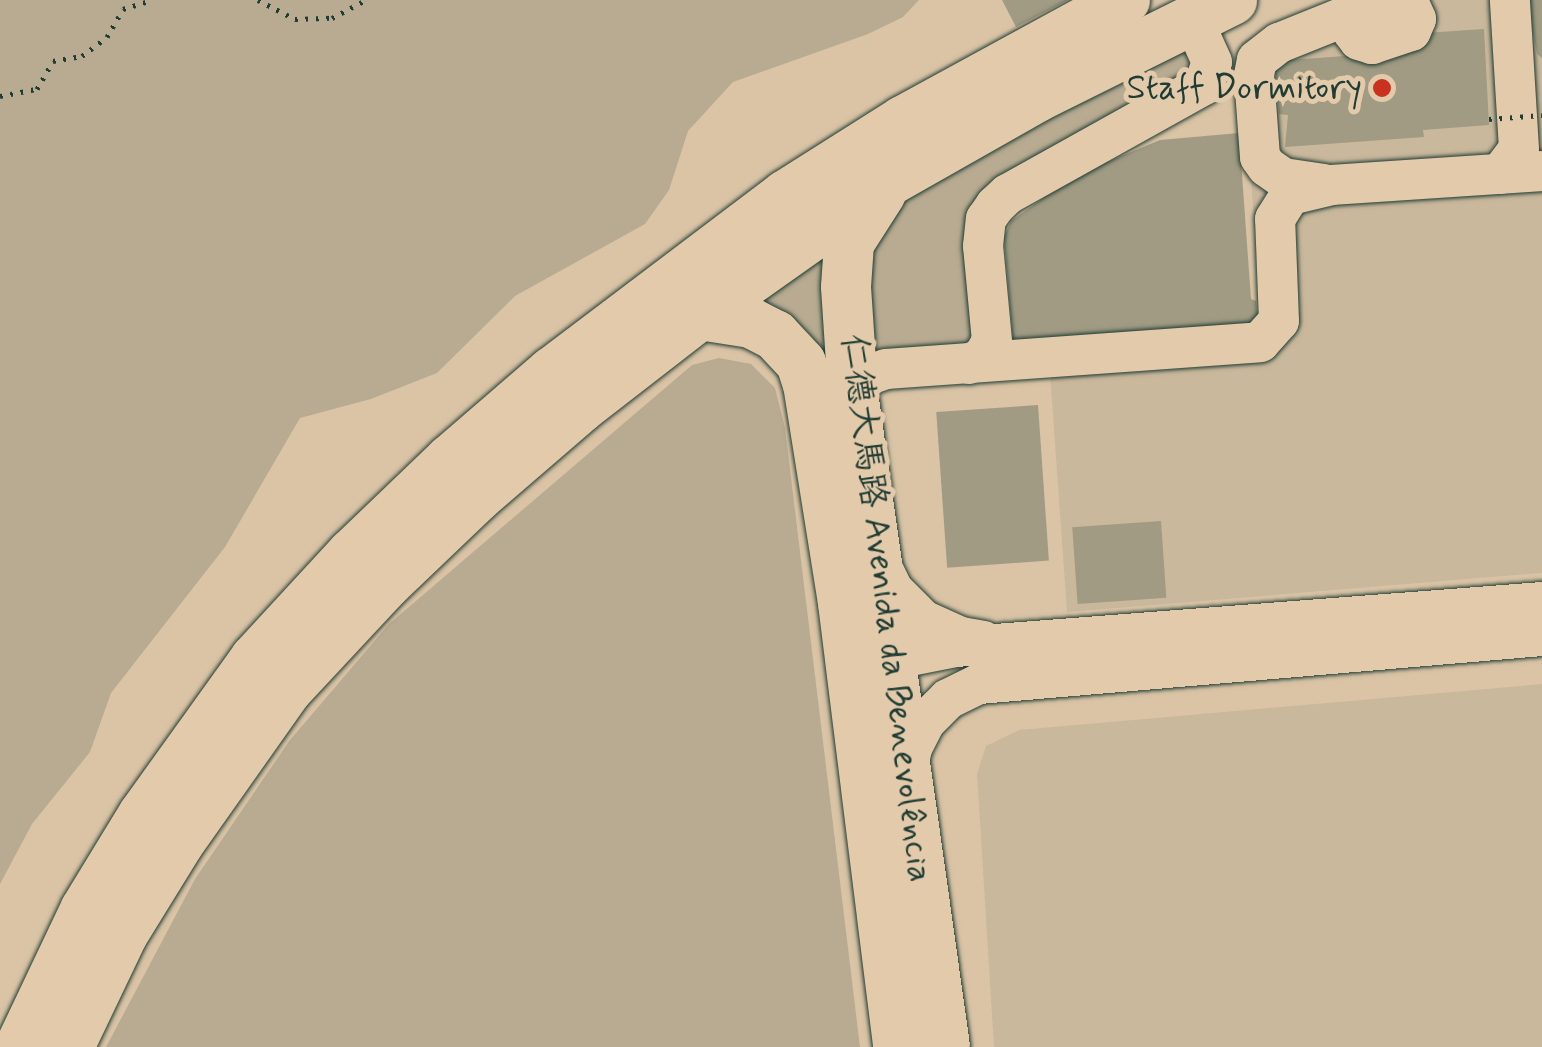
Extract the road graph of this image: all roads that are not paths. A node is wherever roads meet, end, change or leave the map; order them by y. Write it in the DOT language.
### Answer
graph roads {
  1 [pos="1125,0"];
  2 [pos="1402,0"];
  3 [pos="1510,0"];
  4 [pos="1371,6"];
  5 [pos="1212,9"];
  6 [pos="1523,130"];
  7 [pos="1542,171"];
  8 [pos="1500,174"];
  9 [pos="891,180"];
  10 [pos="1332,185"];
  11 [pos="700,315"];
  12 [pos="980,348"];
  13 [pos="852,393"];
  14 [pos="876,554"];
  15 [pos="1542,602"];
  16 [pos="1542,636"];
  17 [pos="1002,644"];
  18 [pos="870,664"];
  19 [pos="906,778"];
  20 [pos="20,1047"];
  21 [pos="69,1047"];
  22 [pos="898,1047"];
  23 [pos="946,1047"];
  1 -- 20 [label="main road"];
  2 -- 4 [label="street"];
  3 -- 6 [label="street"];
  4 -- 10 [label="street"];
  5 -- 9 [label="main road"];
  5 -- 12 [label="street"];
  6 -- 8 [label="street"];
  7 -- 8 [label="street"];
  8 -- 10 [label="street"];
  9 -- 11 [label="main road"];
  9 -- 13 [label="main road, 仁德大馬路 Avenida da Benevolência"];
  10 -- 12 [label="street"];
  11 -- 18 [label="main road, 仁德大馬路 Avenida da Benevolência"];
  11 -- 21 [label="main road"];
  12 -- 13 [label="street"];
  13 -- 14 [label="main road, 仁德大馬路 Avenida da Benevolência"];
  14 -- 17 [label="street"];
  14 -- 18 [label="main road, 仁德大馬路 Avenida da Benevolência"];
  15 -- 17 [label="street"];
  16 -- 19 [label="street"];
  17 -- 18 [label="street"];
  18 -- 19 [label="main road, 仁德大馬路 Avenida da Benevolência"];
  18 -- 22 [label="main road, 仁德大馬路 Avenida da Benevolência"];
  19 -- 23 [label="main road, 仁德大馬路 Avenida da Benevolência"];
}
